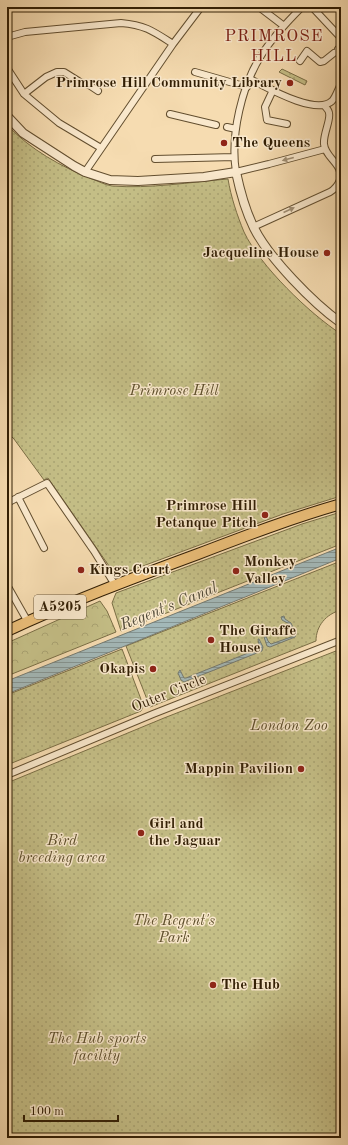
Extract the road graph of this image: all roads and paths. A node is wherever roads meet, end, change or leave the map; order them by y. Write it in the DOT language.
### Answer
graph roads {
  1 [pos="201,7"];
  2 [pos="259,7"];
  3 [pos="302,7"];
  4 [pos="312,7"];
  5 [pos="284,26"];
  6 [pos="7,37"];
  7 [pos="341,38"];
  8 [pos="173,44"];
  9 [pos="338,49"];
  10 [pos="300,61"];
  11 [pos="7,68"];
  12 [pos="195,72"];
  13 [pos="250,79"];
  14 [pos="341,84"];
  15 [pos="247,87"];
  16 [pos="273,90"];
  17 [pos="98,91"];
  18 [pos="24,94"];
  19 [pos="324,105"];
  20 [pos="170,114"];
  21 [pos="7,116"];
  22 [pos="287,124"];
  23 [pos="216,125"];
  24 [pos="227,127"];
  25 [pos="236,129"];
  26 [pos="101,148"];
  27 [pos="325,149"];
  28 [pos="234,157"];
  29 [pos="155,159"];
  30 [pos="85,172"];
  31 [pos="236,172"];
  32 [pos="253,227"];
  33 [pos="340,320"];
  34 [pos="18,497"];
  35 [pos="7,503"];
  36 [pos="341,504"];
  37 [pos="44,548"];
  38 [pos="7,585"];
  39 [pos="115,585"];
  40 [pos="28,622"];
  41 [pos="7,632"];
  42 [pos="341,640"];
  43 [pos="7,775"];
  1 -- 8 [label="street"];
  2 -- 5 [label="street"];
  3 -- 5 [label="street"];
  4 -- 7 [label="street"];
  5 -- 13 [label="street"];
  6 -- 8 [label="street"];
  8 -- 26 [label="street"];
  9 -- 10 [label="street"];
  11 -- 18 [label="street"];
  12 -- 15 [label="street"];
  13 -- 15 [label="street"];
  13 -- 16 [label="street"];
  14 -- 19 [label="street"];
  15 -- 25 [label="street"];
  16 -- 19 [label="street"];
  16 -- 22 [label="street"];
  17 -- 18 [label="street"];
  18 -- 26 [label="street"];
  19 -- 27 [label="street"];
  20 -- 23 [label="street"];
  21 -- 30 [label="street"];
  24 -- 25 [label="street"];
  25 -- 28 [label="street"];
  26 -- 30 [label="street"];
  27 -- 31 [label="street, one-way"];
  32 -- 27 [label="street, one-way"];
  28 -- 29 [label="street"];
  28 -- 31 [label="street"];
  30 -- 31 [label="street"];
  31 -- 32 [label="street"];
  32 -- 33 [label="street"];
  34 -- 35 [label="street"];
  34 -- 37 [label="street"];
  34 -- 39 [label="street"];
  36 -- 39 [label="main road, A5205"];
  38 -- 40 [label="street"];
  39 -- 40 [label="main road, A5205"];
  40 -- 41 [label="main road, A5205"];
  42 -- 43 [label="street, Outer Circle"];
}
